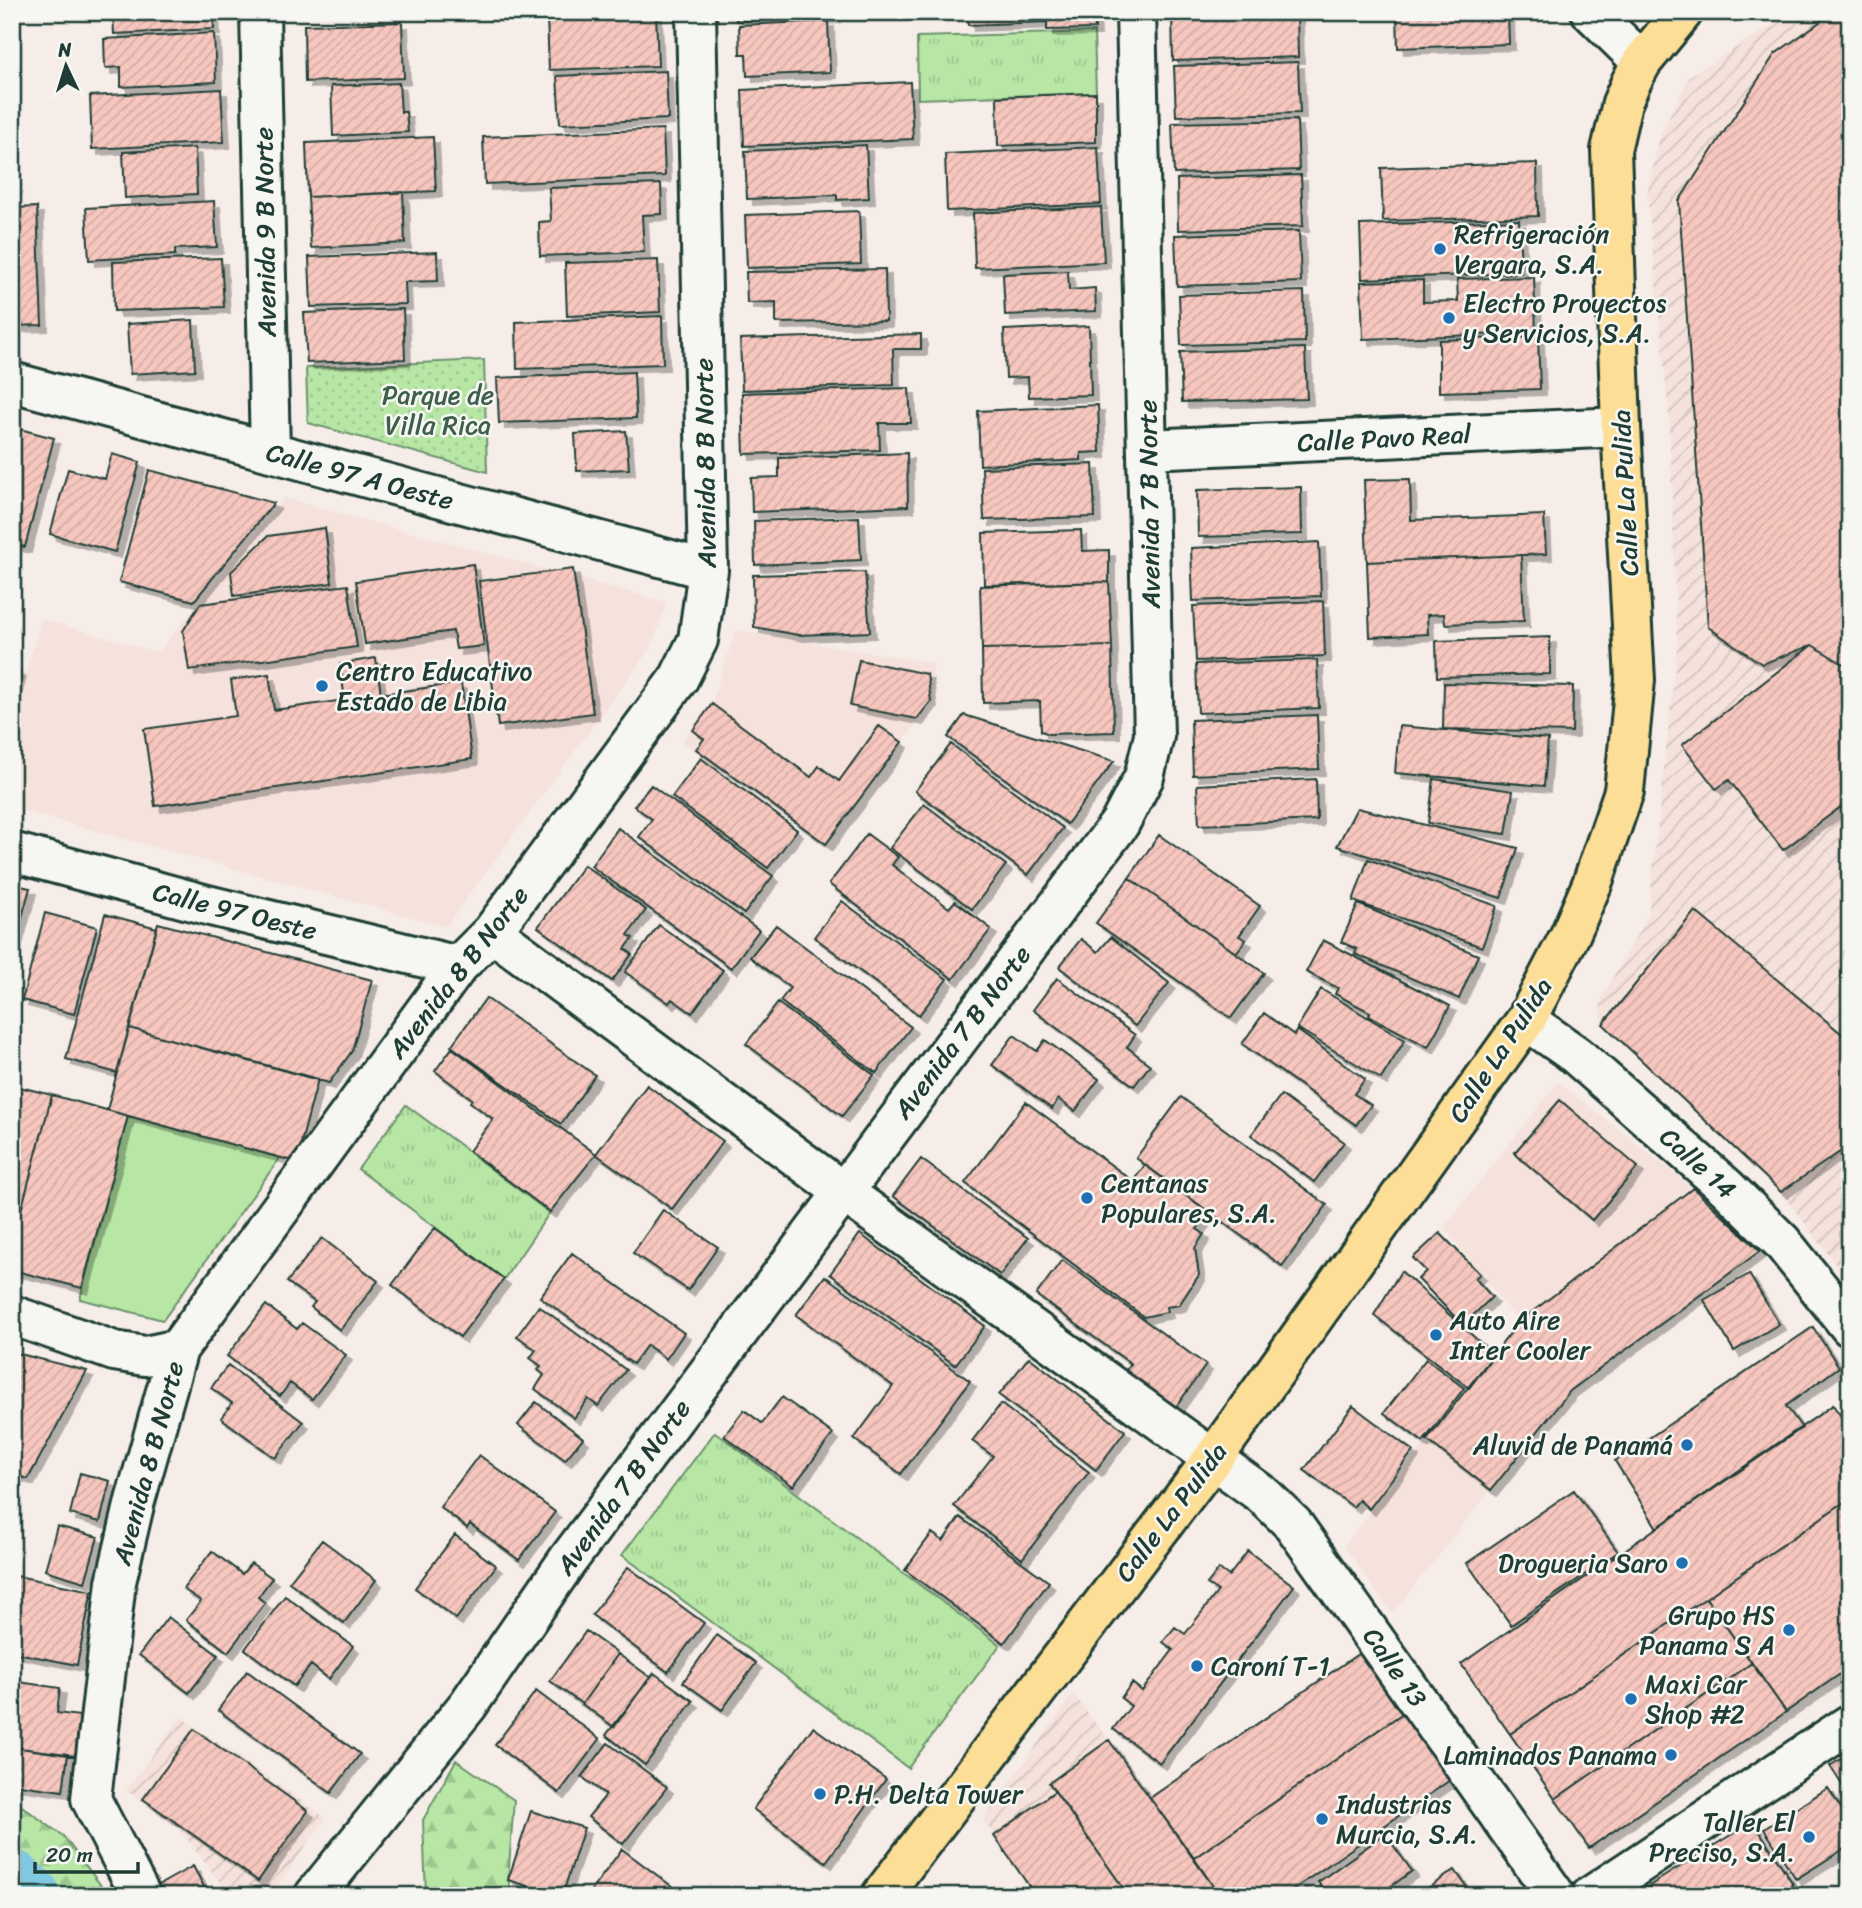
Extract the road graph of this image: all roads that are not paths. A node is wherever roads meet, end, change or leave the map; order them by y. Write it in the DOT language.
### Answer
graph roads {
  1 [pos="260,12"];
  2 [pos="696,12"];
  3 [pos="1136,12"];
  4 [pos="1591,12"];
  5 [pos="1683,12"];
  6 [pos="1642,62"];
  7 [pos="12,382"];
  8 [pos="1621,427"];
  9 [pos="1148,449"];
  10 [pos="270,452"];
  11 [pos="708,570"];
  12 [pos="12,852"];
  13 [pos="492,932"];
  14 [pos="458,966"];
  15 [pos="1526,1020"];
  16 [pos="842,1191"];
  17 [pos="12,1315"];
  18 [pos="1850,1327"];
  19 [pos="178,1349"];
  20 [pos="1212,1460"];
  21 [pos="1850,1724"];
  22 [pos="141,1896"];
  23 [pos="314,1896"];
  24 [pos="881,1896"];
  25 [pos="1556,1896"];
  26 [pos="1591,1896"];
  1 -- 10 [label="street, Avenida 9 B Norte"];
  2 -- 11 [label="street, Avenida 8 B Norte"];
  3 -- 9 [label="street, Avenida 7 B Norte"];
  4 -- 6 [label="street"];
  5 -- 6 [label="main road, Calle La Pulida"];
  6 -- 8 [label="main road, Calle La Pulida"];
  7 -- 10 [label="street, Calle 97 A Oeste"];
  8 -- 9 [label="street, Calle Pavo Real"];
  8 -- 15 [label="main road, Calle La Pulida"];
  9 -- 16 [label="street, Avenida 7 B Norte"];
  10 -- 11 [label="street, Calle 97 A Oeste"];
  11 -- 13 [label="street, Avenida 8 B Norte"];
  12 -- 14 [label="street, Calle 97 Oeste"];
  13 -- 14 [label="street, Avenida 8 B Norte"];
  13 -- 16 [label="street, Calle 13"];
  14 -- 19 [label="street, Avenida 8 B Norte"];
  15 -- 18 [label="street, Calle 14"];
  15 -- 20 [label="main road, Calle La Pulida"];
  16 -- 20 [label="street, Calle 13"];
  16 -- 23 [label="street, Avenida 7 B Norte"];
  17 -- 19 [label="street"];
  19 -- 22 [label="street, Avenida 8 B Norte"];
  20 -- 24 [label="main road, Calle La Pulida"];
  20 -- 25 [label="street, Calle 13"];
  21 -- 26 [label="street"];
}
